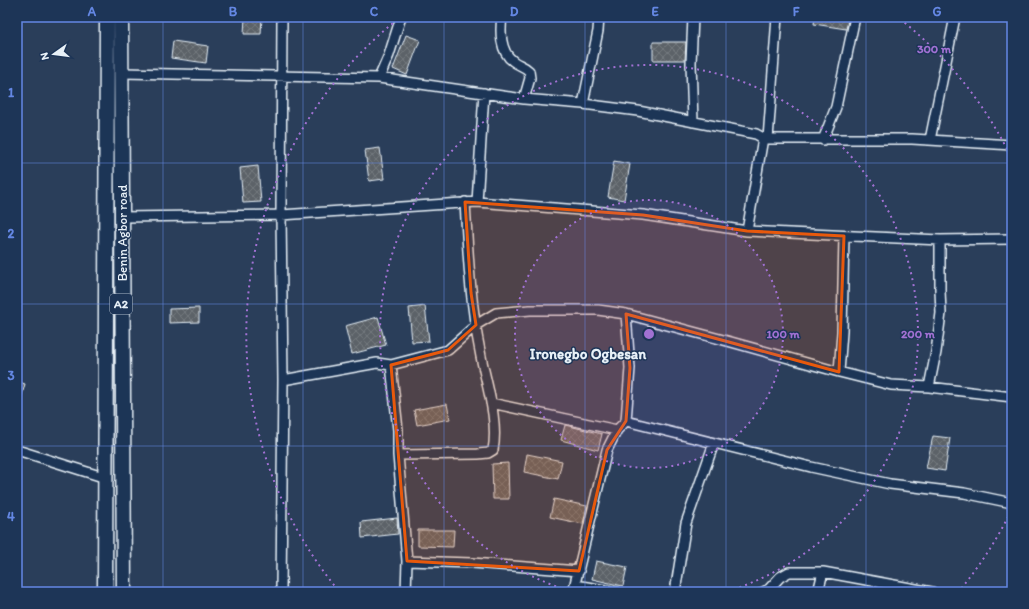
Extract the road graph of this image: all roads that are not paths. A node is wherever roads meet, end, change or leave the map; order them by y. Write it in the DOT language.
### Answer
graph roads {
  1 [pos="108,17"];
  2 [pos="121,17"];
  3 [pos="282,17"];
  4 [pos="401,17"];
  5 [pos="502,17"];
  6 [pos="598,17"];
  7 [pos="693,17"];
  8 [pos="777,17"];
  9 [pos="855,17"];
  10 [pos="955,17"];
  11 [pos="122,74"];
  12 [pos="281,76"];
  13 [pos="379,78"];
  14 [pos="484,93"];
  15 [pos="524,98"];
  16 [pos="583,104"];
  17 [pos="694,122"];
  18 [pos="766,138"];
  19 [pos="823,140"];
  20 [pos="930,140"];
  21 [pos="1012,145"];
  22 [pos="465,202"];
  23 [pos="477,202"];
  24 [pos="281,215"];
  25 [pos="122,217"];
  26 [pos="747,231"];
  27 [pos="844,236"];
  28 [pos="1012,239"];
  29 [pos="940,240"];
  30 [pos="626,314"];
  31 [pos="476,325"];
  32 [pos="391,365"];
  33 [pos="839,372"];
  34 [pos="283,380"];
  35 [pos="929,387"];
  36 [pos="1012,397"];
  37 [pos="491,403"];
  38 [pos="626,421"];
  39 [pos="617,430"];
  40 [pos="714,443"];
  41 [pos="17,450"];
  42 [pos="398,455"];
  43 [pos="106,478"];
  44 [pos="1012,503"];
  45 [pos="407,562"];
  46 [pos="578,571"];
  47 [pos="823,572"];
  48 [pos="574,588"];
  49 [pos="910,590"];
  50 [pos="106,592"];
  51 [pos="124,592"];
  52 [pos="281,592"];
  53 [pos="406,592"];
  54 [pos="617,592"];
  55 [pos="675,592"];
  56 [pos="763,592"];
  57 [pos="818,592"];
  58 [pos="932,592"];
  1 -- 43 [label="highway, Benin Agbor road / A2"];
  2 -- 11 [label="highway, Benin Agbor road / A2"];
  3 -- 12 [label="street"];
  4 -- 13 [label="street"];
  5 -- 15 [label="street"];
  6 -- 16 [label="street"];
  7 -- 17 [label="street"];
  8 -- 18 [label="street"];
  9 -- 19 [label="street"];
  10 -- 20 [label="street"];
  11 -- 12 [label="street"];
  11 -- 25 [label="highway, Benin Agbor road / A2"];
  12 -- 13 [label="street"];
  12 -- 24 [label="street"];
  13 -- 14 [label="street"];
  14 -- 15 [label="street"];
  14 -- 23 [label="street"];
  15 -- 16 [label="street"];
  16 -- 17 [label="street"];
  17 -- 18 [label="street"];
  18 -- 19 [label="street"];
  18 -- 26 [label="street"];
  19 -- 20 [label="street"];
  20 -- 21 [label="street"];
  22 -- 23 [label="street"];
  22 -- 24 [label="street"];
  22 -- 31 [label="street"];
  23 -- 26 [label="street"];
  24 -- 25 [label="street"];
  24 -- 34 [label="street"];
  25 -- 51 [label="highway, Benin Agbor road / A2"];
  26 -- 27 [label="street"];
  27 -- 29 [label="street"];
  27 -- 33 [label="street"];
  28 -- 29 [label="street"];
  29 -- 35 [label="street"];
  30 -- 31 [label="street"];
  30 -- 33 [label="street"];
  30 -- 38 [label="street"];
  31 -- 32 [label="street"];
  31 -- 37 [label="street"];
  32 -- 34 [label="street"];
  32 -- 42 [label="street"];
  33 -- 35 [label="street"];
  34 -- 52 [label="street"];
  35 -- 36 [label="street"];
  37 -- 39 [label="street"];
  37 -- 42 [label="street"];
  38 -- 39 [label="street"];
  38 -- 40 [label="street"];
  39 -- 46 [label="street"];
  40 -- 44 [label="street"];
  40 -- 55 [label="street"];
  41 -- 43 [label="street"];
  42 -- 45 [label="street"];
  43 -- 50 [label="highway, Benin Agbor road / A2"];
  45 -- 46 [label="street"];
  45 -- 53 [label="street"];
  46 -- 48 [label="street"];
  47 -- 49 [label="street"];
  47 -- 56 [label="street"];
  47 -- 57 [label="street"];
  48 -- 54 [label="street"];
  49 -- 58 [label="street"];
}
